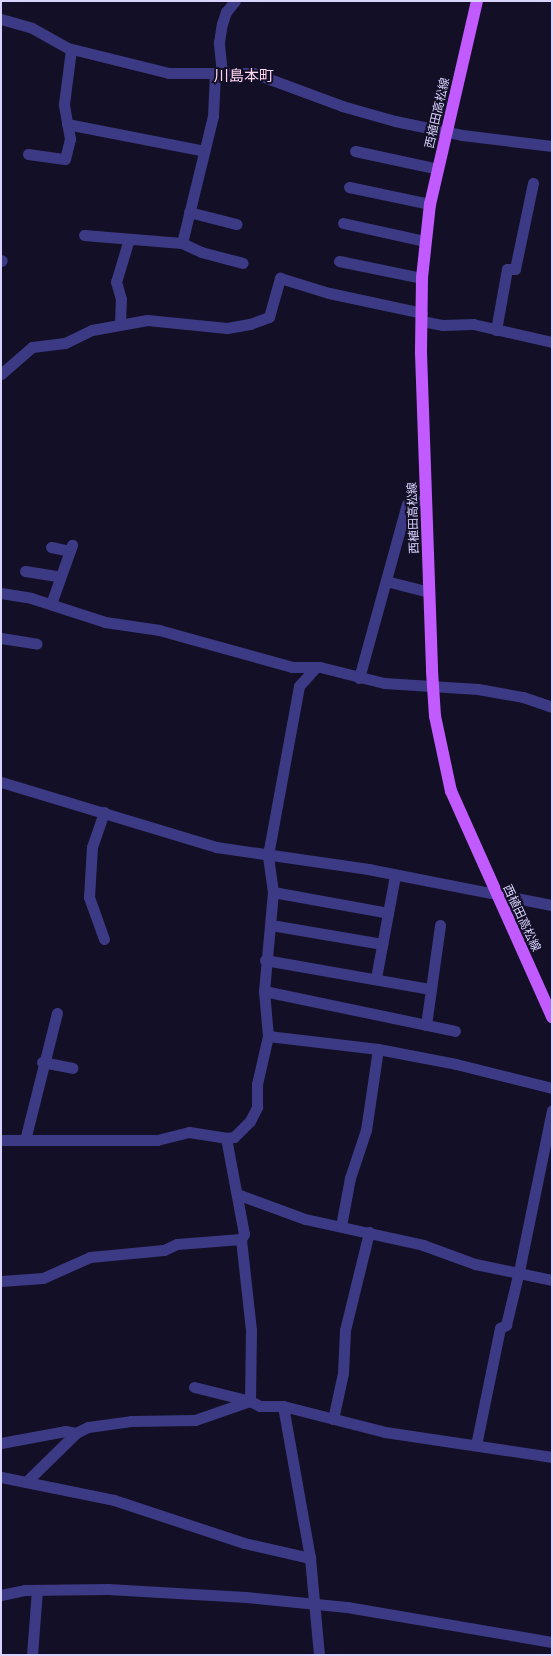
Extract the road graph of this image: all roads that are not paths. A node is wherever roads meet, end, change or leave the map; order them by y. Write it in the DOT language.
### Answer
graph roads {
  1 [pos="234,1"];
  2 [pos="477,1"];
  3 [pos="1,19"];
  4 [pos="71,49"];
  5 [pos="219,73"];
  6 [pos="67,124"];
  7 [pos="447,132"];
  8 [pos="552,146"];
  9 [pos="204,151"];
  10 [pos="355,151"];
  11 [pos="28,154"];
  12 [pos="438,169"];
  13 [pos="533,183"];
  14 [pos="349,187"];
  15 [pos="430,204"];
  16 [pos="189,212"];
  17 [pos="343,223"];
  18 [pos="236,224"];
  19 [pos="84,234"];
  20 [pos="129,239"];
  21 [pos="425,241"];
  22 [pos="182,243"];
  23 [pos="339,262"];
  24 [pos="243,263"];
  25 [pos="422,278"];
  26 [pos="422,317"];
  27 [pos="120,325"];
  28 [pos="496,330"];
  29 [pos="552,342"];
  30 [pos="1,374"];
  31 [pos="426,497"];
  32 [pos="51,547"];
  33 [pos="25,571"];
  34 [pos="60,577"];
  35 [pos="386,581"];
  36 [pos="429,592"];
  37 [pos="1,593"];
  38 [pos="51,604"];
  39 [pos="1,638"];
  40 [pos="37,644"];
  41 [pos="292,667"];
  42 [pos="316,667"];
  43 [pos="360,678"];
  44 [pos="433,684"];
  45 [pos="299,686"];
  46 [pos="552,707"];
  47 [pos="1,782"];
  48 [pos="104,812"];
  49 [pos="268,855"];
  50 [pos="395,875"];
  51 [pos="273,892"];
  52 [pos="496,895"];
  53 [pos="552,905"];
  54 [pos="388,913"];
  55 [pos="440,924"];
  56 [pos="272,925"];
  57 [pos="104,939"];
  58 [pos="382,944"];
  59 [pos="265,960"];
  60 [pos="376,978"];
  61 [pos="430,989"];
  62 [pos="264,991"];
  63 [pos="57,1013"];
  64 [pos="552,1017"];
  65 [pos="426,1025"];
  66 [pos="455,1031"];
  67 [pos="268,1036"];
  68 [pos="378,1049"];
  69 [pos="42,1062"];
  70 [pos="72,1068"];
  71 [pos="552,1088"];
  72 [pos="552,1110"];
  73 [pos="226,1138"];
  74 [pos="1,1140"];
  75 [pos="25,1140"];
  76 [pos="237,1194"];
  77 [pos="341,1226"];
  78 [pos="369,1232"];
  79 [pos="241,1239"];
  80 [pos="519,1271"];
  81 [pos="552,1280"];
  82 [pos="1,1281"];
  83 [pos="194,1386"];
  84 [pos="250,1401"];
  85 [pos="283,1406"];
  86 [pos="333,1419"];
  87 [pos="76,1433"];
  88 [pos="1,1443"];
  89 [pos="476,1445"];
  90 [pos="552,1457"];
  91 [pos="1,1477"];
  92 [pos="26,1482"];
  93 [pos="310,1558"];
  94 [pos="37,1590"];
  95 [pos="1,1595"];
  96 [pos="313,1604"];
  97 [pos="552,1642"];
  98 [pos="32,1655"];
  99 [pos="319,1655"];
  1 -- 5 [label="street"];
  2 -- 7 [label="main road, 西植田高松線"];
  3 -- 4 [label="street"];
  4 -- 5 [label="street"];
  4 -- 6 [label="street"];
  5 -- 7 [label="street"];
  5 -- 9 [label="street"];
  6 -- 9 [label="street"];
  6 -- 11 [label="street"];
  7 -- 8 [label="street"];
  7 -- 12 [label="main road, 西植田高松線"];
  9 -- 16 [label="street"];
  10 -- 12 [label="street"];
  12 -- 15 [label="main road, 西植田高松線"];
  13 -- 28 [label="street"];
  14 -- 15 [label="street"];
  15 -- 21 [label="main road, 西植田高松線"];
  16 -- 18 [label="street"];
  16 -- 22 [label="street"];
  17 -- 21 [label="street"];
  19 -- 20 [label="street"];
  20 -- 22 [label="street"];
  20 -- 27 [label="street"];
  21 -- 25 [label="main road, 西植田高松線"];
  22 -- 24 [label="street"];
  23 -- 25 [label="street"];
  25 -- 26 [label="main road, 西植田高松線"];
  26 -- 27 [label="street"];
  26 -- 28 [label="street"];
  26 -- 31 [label="main road, 西植田高松線"];
  27 -- 30 [label="street"];
  28 -- 29 [label="street"];
  31 -- 35 [label="street"];
  31 -- 36 [label="main road, 西植田高松線"];
  32 -- 34 [label="street"];
  33 -- 34 [label="street"];
  34 -- 38 [label="street"];
  35 -- 36 [label="street"];
  35 -- 43 [label="street"];
  36 -- 44 [label="main road, 西植田高松線"];
  37 -- 38 [label="street"];
  38 -- 41 [label="street"];
  39 -- 40 [label="street"];
  41 -- 42 [label="street"];
  41 -- 45 [label="street"];
  42 -- 43 [label="street"];
  42 -- 45 [label="street"];
  43 -- 44 [label="street"];
  44 -- 46 [label="street"];
  44 -- 52 [label="main road, 西植田高松線"];
  45 -- 49 [label="street"];
  47 -- 48 [label="street"];
  48 -- 49 [label="street"];
  48 -- 57 [label="street"];
  49 -- 50 [label="street"];
  49 -- 51 [label="street"];
  50 -- 52 [label="street"];
  50 -- 54 [label="street"];
  51 -- 54 [label="street"];
  51 -- 56 [label="street"];
  52 -- 53 [label="street"];
  52 -- 64 [label="main road, 西植田高松線"];
  54 -- 58 [label="street"];
  55 -- 61 [label="street"];
  56 -- 58 [label="street"];
  56 -- 59 [label="street"];
  58 -- 60 [label="street"];
  59 -- 60 [label="street"];
  59 -- 62 [label="street"];
  60 -- 61 [label="street"];
  61 -- 65 [label="street"];
  62 -- 65 [label="street"];
  62 -- 67 [label="street"];
  63 -- 69 [label="street"];
  65 -- 66 [label="street"];
  67 -- 68 [label="street"];
  67 -- 73 [label="street"];
  68 -- 71 [label="street"];
  68 -- 77 [label="street"];
  69 -- 70 [label="street"];
  69 -- 75 [label="street"];
  72 -- 80 [label="street"];
  73 -- 75 [label="street"];
  73 -- 76 [label="street"];
  74 -- 75 [label="street"];
  76 -- 77 [label="street"];
  76 -- 79 [label="street"];
  77 -- 78 [label="street"];
  78 -- 80 [label="street"];
  78 -- 86 [label="street"];
  79 -- 82 [label="street"];
  79 -- 84 [label="street"];
  80 -- 81 [label="street"];
  80 -- 89 [label="street"];
  83 -- 84 [label="street"];
  84 -- 85 [label="street"];
  84 -- 87 [label="street"];
  85 -- 86 [label="street"];
  85 -- 93 [label="street"];
  86 -- 89 [label="street"];
  87 -- 88 [label="street"];
  87 -- 92 [label="street"];
  89 -- 90 [label="street"];
  91 -- 92 [label="street"];
  92 -- 93 [label="street"];
  93 -- 96 [label="street"];
  94 -- 95 [label="street"];
  94 -- 96 [label="street"];
  94 -- 98 [label="street"];
  96 -- 97 [label="street"];
  96 -- 99 [label="street"];
}
